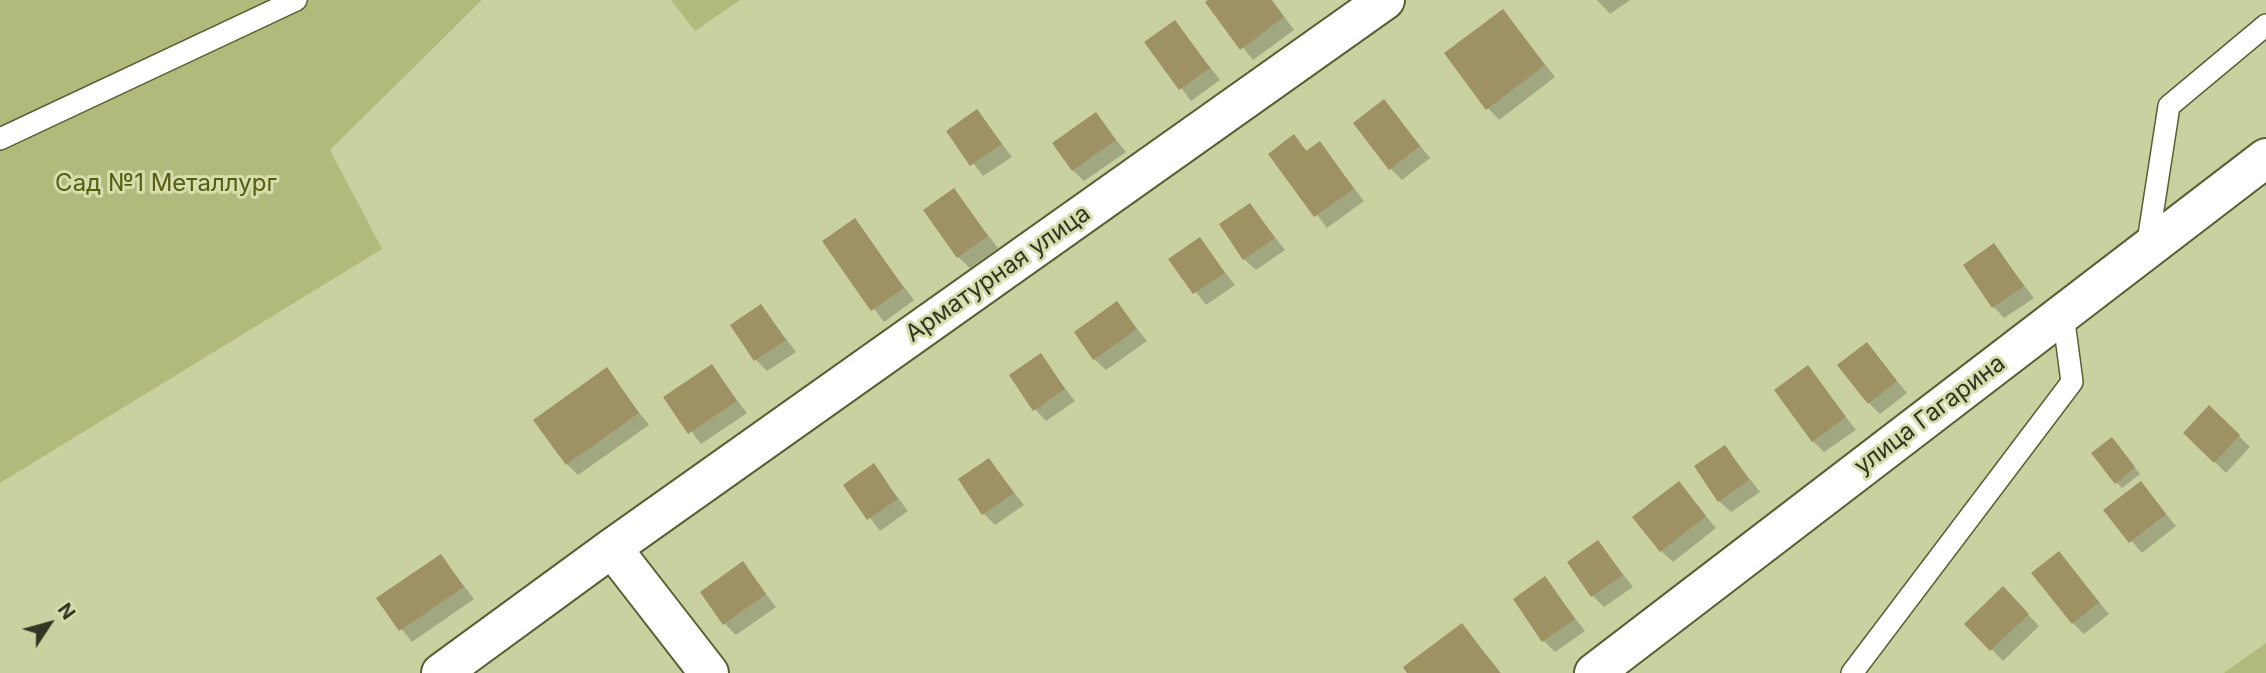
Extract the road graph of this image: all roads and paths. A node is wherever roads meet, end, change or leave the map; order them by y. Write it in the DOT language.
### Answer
graph roads {
  1 [pos="296,0"];
  2 [pos="1385,0"];
  3 [pos="2266,25"];
  4 [pos="0,139"];
  5 [pos="2266,158"];
  6 [pos="2147,252"];
  7 [pos="2063,314"];
  8 [pos="612,548"];
  9 [pos="441,673"];
  10 [pos="709,673"];
  11 [pos="1594,673"];
  12 [pos="1852,673"];
  1 -- 4 [label="lane"];
  2 -- 8 [label="street, Арматурная улица"];
  3 -- 6 [label="lane"];
  5 -- 6 [label="street, улица Гагарина"];
  6 -- 7 [label="street, улица Гагарина"];
  7 -- 11 [label="street, улица Гагарина"];
  7 -- 12 [label="lane"];
  8 -- 9 [label="street, Арматурная улица"];
  8 -- 10 [label="street"];
}
